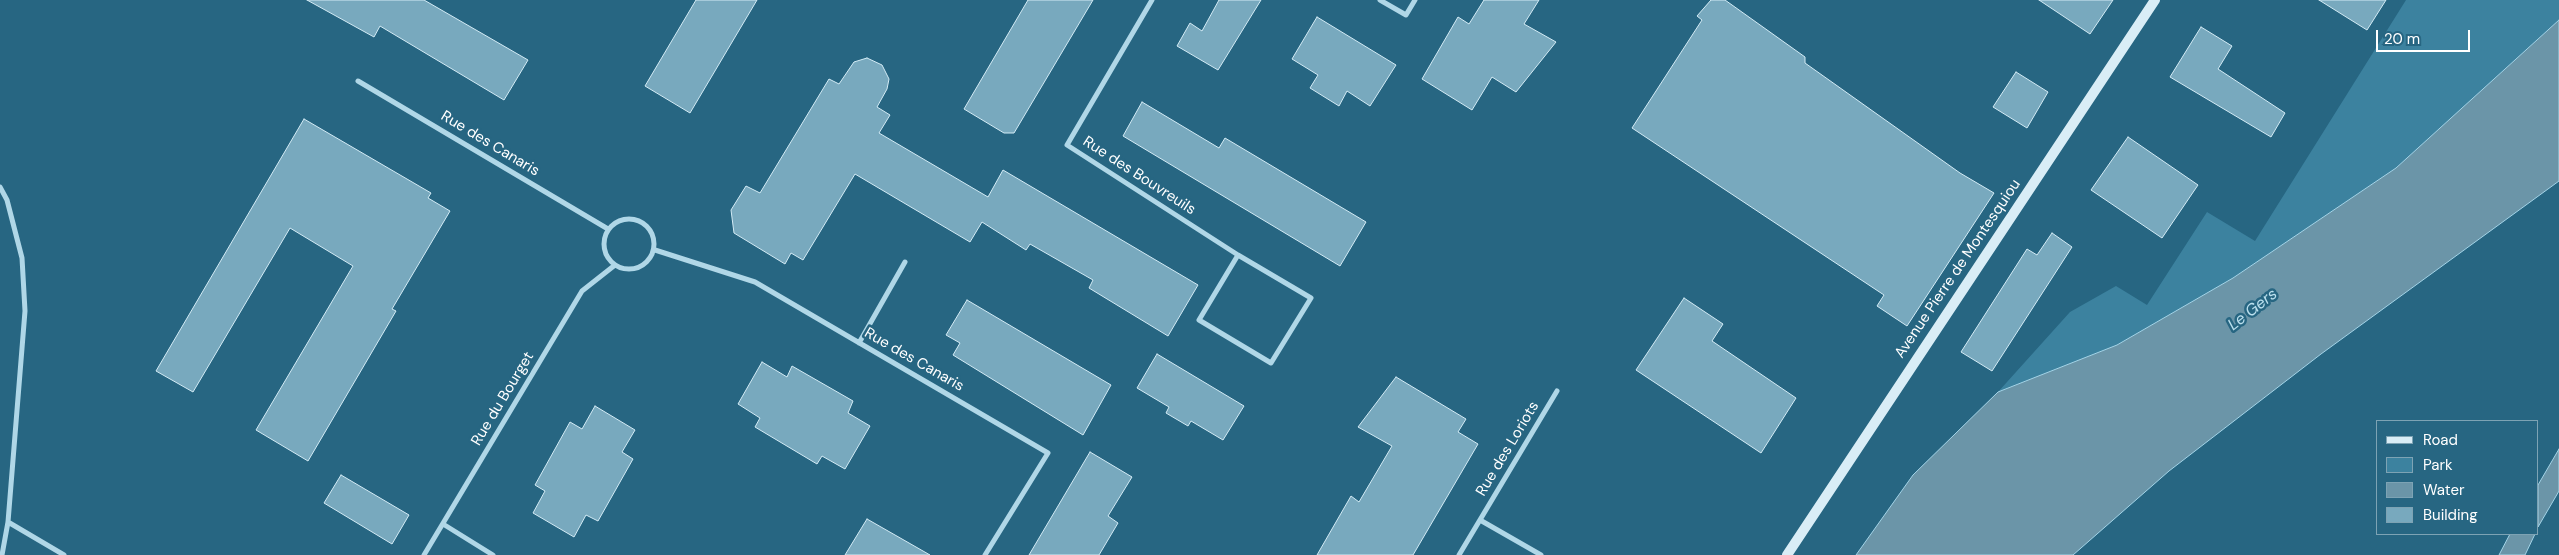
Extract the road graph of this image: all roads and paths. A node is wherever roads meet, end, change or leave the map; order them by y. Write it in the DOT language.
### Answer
graph roads {
  1 [pos="1152,0"];
  2 [pos="1380,0"];
  3 [pos="1415,0"];
  4 [pos="2155,0"];
  5 [pos="358,81"];
  6 [pos="0,187"];
  7 [pos="608,229"];
  8 [pos="654,250"];
  9 [pos="1238,254"];
  10 [pos="906,262"];
  11 [pos="614,265"];
  12 [pos="859,343"];
  13 [pos="1557,391"];
  14 [pos="1480,520"];
  15 [pos="8,522"];
  16 [pos="443,524"];
  17 [pos="2,546"];
  18 [pos="2,555"];
  19 [pos="64,555"];
  20 [pos="424,555"];
  21 [pos="493,555"];
  22 [pos="985,555"];
  23 [pos="1459,555"];
  24 [pos="1541,555"];
  25 [pos="1787,555"];
  1 -- 9 [label="street, Rue des Bouvreuils"];
  2 -- 3 [label="street"];
  4 -- 25 [label="street, Avenue Pierre de Montesquiou"];
  5 -- 7 [label="street, Rue des Canaris"];
  6 -- 15 [label="street"];
  7 -- 8 [label="street"];
  7 -- 11 [label="street"];
  8 -- 11 [label="street"];
  8 -- 12 [label="street, Rue des Canaris"];
  9 -- 9 [label="street, Rue des Bouvreuils"];
  10 -- 12 [label="street"];
  11 -- 16 [label="street, Rue du Bourget"];
  12 -- 22 [label="street, Rue des Canaris"];
  13 -- 14 [label="street, Rue des Loriots"];
  14 -- 23 [label="street, Rue des Loriots"];
  14 -- 24 [label="street, Rue des Loriots"];
  15 -- 17 [label="street"];
  15 -- 19 [label="street"];
  16 -- 20 [label="street, Rue du Bourget"];
  16 -- 21 [label="street"];
  17 -- 18 [label="street"];
}
